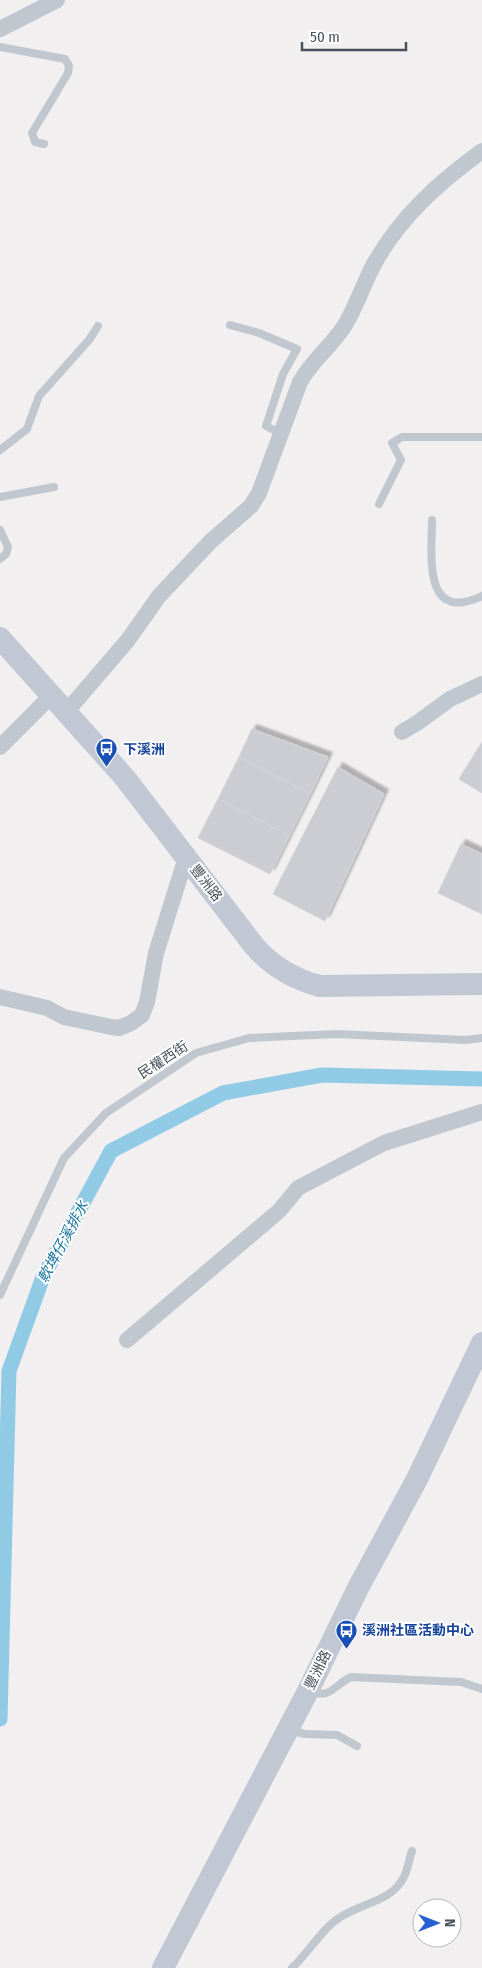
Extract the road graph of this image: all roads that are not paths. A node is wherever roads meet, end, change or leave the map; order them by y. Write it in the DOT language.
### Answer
graph roads {
  1 [pos="57,0"];
  2 [pos="0,29"];
  3 [pos="0,47"];
  4 [pos="44,144"];
  5 [pos="482,151"];
  6 [pos="230,325"];
  7 [pos="98,326"];
  8 [pos="282,434"];
  9 [pos="482,436"];
  10 [pos="0,450"];
  11 [pos="54,487"];
  12 [pos="0,497"];
  13 [pos="379,504"];
  14 [pos="432,520"];
  15 [pos="0,530"];
  16 [pos="0,560"];
  17 [pos="482,596"];
  18 [pos="0,638"];
  19 [pos="482,684"];
  20 [pos="59,703"];
  21 [pos="402,732"];
  22 [pos="0,747"];
  23 [pos="189,862"];
  24 [pos="482,984"];
  25 [pos="0,998"];
  26 [pos="482,1038"];
  27 [pos="482,1112"];
  28 [pos="0,1296"];
  29 [pos="127,1340"];
  30 [pos="482,1343"];
  31 [pos="482,1689"];
  32 [pos="308,1691"];
  33 [pos="287,1729"];
  34 [pos="357,1746"];
  35 [pos="412,1850"];
  36 [pos="163,1968"];
  37 [pos="292,1968"];
  1 -- 2 [label="street"];
  3 -- 4 [label="lane"];
  5 -- 8 [label="street"];
  6 -- 8 [label="lane"];
  7 -- 10 [label="lane"];
  8 -- 20 [label="street"];
  9 -- 13 [label="lane"];
  11 -- 12 [label="lane"];
  14 -- 17 [label="lane"];
  15 -- 16 [label="lane"];
  18 -- 20 [label="street, 豐洲路"];
  19 -- 21 [label="street"];
  20 -- 22 [label="street"];
  20 -- 23 [label="street, 豐洲路"];
  23 -- 24 [label="street, 豐洲路"];
  23 -- 25 [label="street"];
  26 -- 28 [label="lane, 民權西街"];
  27 -- 29 [label="street"];
  30 -- 32 [label="street, 豐洲路"];
  31 -- 32 [label="lane"];
  32 -- 33 [label="street, 豐洲路"];
  33 -- 34 [label="lane"];
  33 -- 36 [label="street, 豐洲路"];
  35 -- 37 [label="lane"];
}
